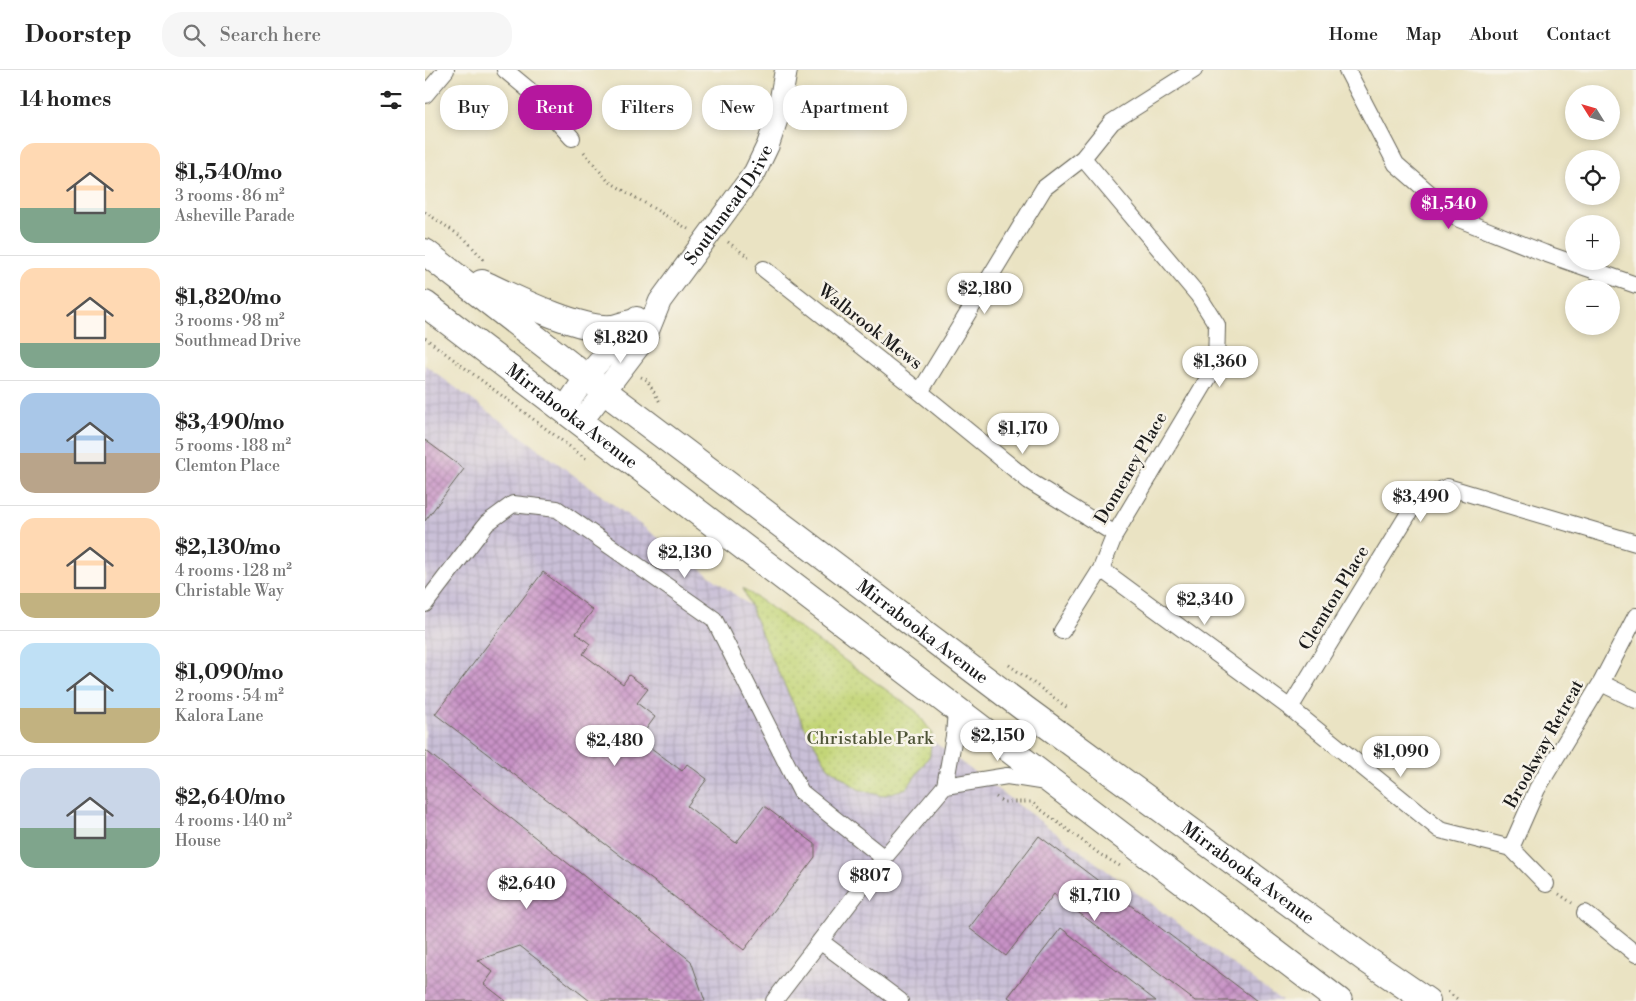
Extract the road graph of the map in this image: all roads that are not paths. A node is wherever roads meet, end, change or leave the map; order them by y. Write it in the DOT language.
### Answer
graph roads {
  1 [pos="446,70"];
  2 [pos="505,70"];
  3 [pos="786,70"];
  4 [pos="1194,70"];
  5 [pos="1347,70"];
  6 [pos="425,95"];
  7 [pos="572,138"];
  8 [pos="1083,158"];
  9 [pos="430,257"];
  10 [pos="764,268"];
  11 [pos="1636,285"];
  12 [pos="660,301"];
  13 [pos="425,304"];
  14 [pos="631,323"];
  15 [pos="595,384"];
  16 [pos="919,392"];
  17 [pos="573,415"];
  18 [pos="1115,534"];
  19 [pos="1636,543"];
  20 [pos="1101,570"];
  21 [pos="425,604"];
  22 [pos="1636,616"];
  23 [pos="1062,631"];
  24 [pos="1601,683"];
  25 [pos="1636,700"];
  26 [pos="1290,708"];
  27 [pos="956,710"];
  28 [pos="1051,782"];
  29 [pos="945,786"];
  30 [pos="1511,848"];
  31 [pos="884,858"];
  32 [pos="1546,884"];
  33 [pos="1585,913"];
  34 [pos="820,941"];
  35 [pos="1636,954"];
  36 [pos="1436,995"];
  37 [pos="774,1001"];
  38 [pos="900,1001"];
  39 [pos="1339,1001"];
  1 -- 6 [label="street"];
  2 -- 7 [label="street"];
  3 -- 12 [label="street, Southmead Drive"];
  4 -- 8 [label="street, Walbrook Mews"];
  5 -- 11 [label="street"];
  8 -- 16 [label="street, Walbrook Mews"];
  8 -- 18 [label="street, Domeney Place"];
  9 -- 14 [label="main road"];
  9 -- 15 [label="main road, Mirrabooka Avenue"];
  10 -- 16 [label="street, Walbrook Mews"];
  12 -- 14 [label="street, Southmead Drive"];
  12 -- 15 [label="street, Southmead Drive"];
  13 -- 17 [label="main road, Mirrabooka Avenue"];
  14 -- 15 [label="street, Southmead Drive"];
  15 -- 17 [label="street, Southmead Drive"];
  15 -- 36 [label="main road, Mirrabooka Avenue"];
  16 -- 18 [label="street"];
  17 -- 27 [label="main road, Mirrabooka Avenue"];
  18 -- 20 [label="street, Domeney Place"];
  19 -- 26 [label="street, Clemton Place"];
  20 -- 23 [label="street, Domeney Place"];
  20 -- 26 [label="street"];
  21 -- 31 [label="street"];
  22 -- 24 [label="street, Brookway Retreat"];
  24 -- 25 [label="street"];
  24 -- 30 [label="street, Brookway Retreat"];
  26 -- 30 [label="street"];
  27 -- 28 [label="main road, Mirrabooka Avenue"];
  27 -- 29 [label="street"];
  28 -- 29 [label="street"];
  28 -- 39 [label="main road, Mirrabooka Avenue"];
  29 -- 31 [label="street"];
  30 -- 32 [label="street"];
  31 -- 34 [label="street"];
  33 -- 35 [label="street"];
  34 -- 37 [label="street"];
  34 -- 38 [label="street"];
}
